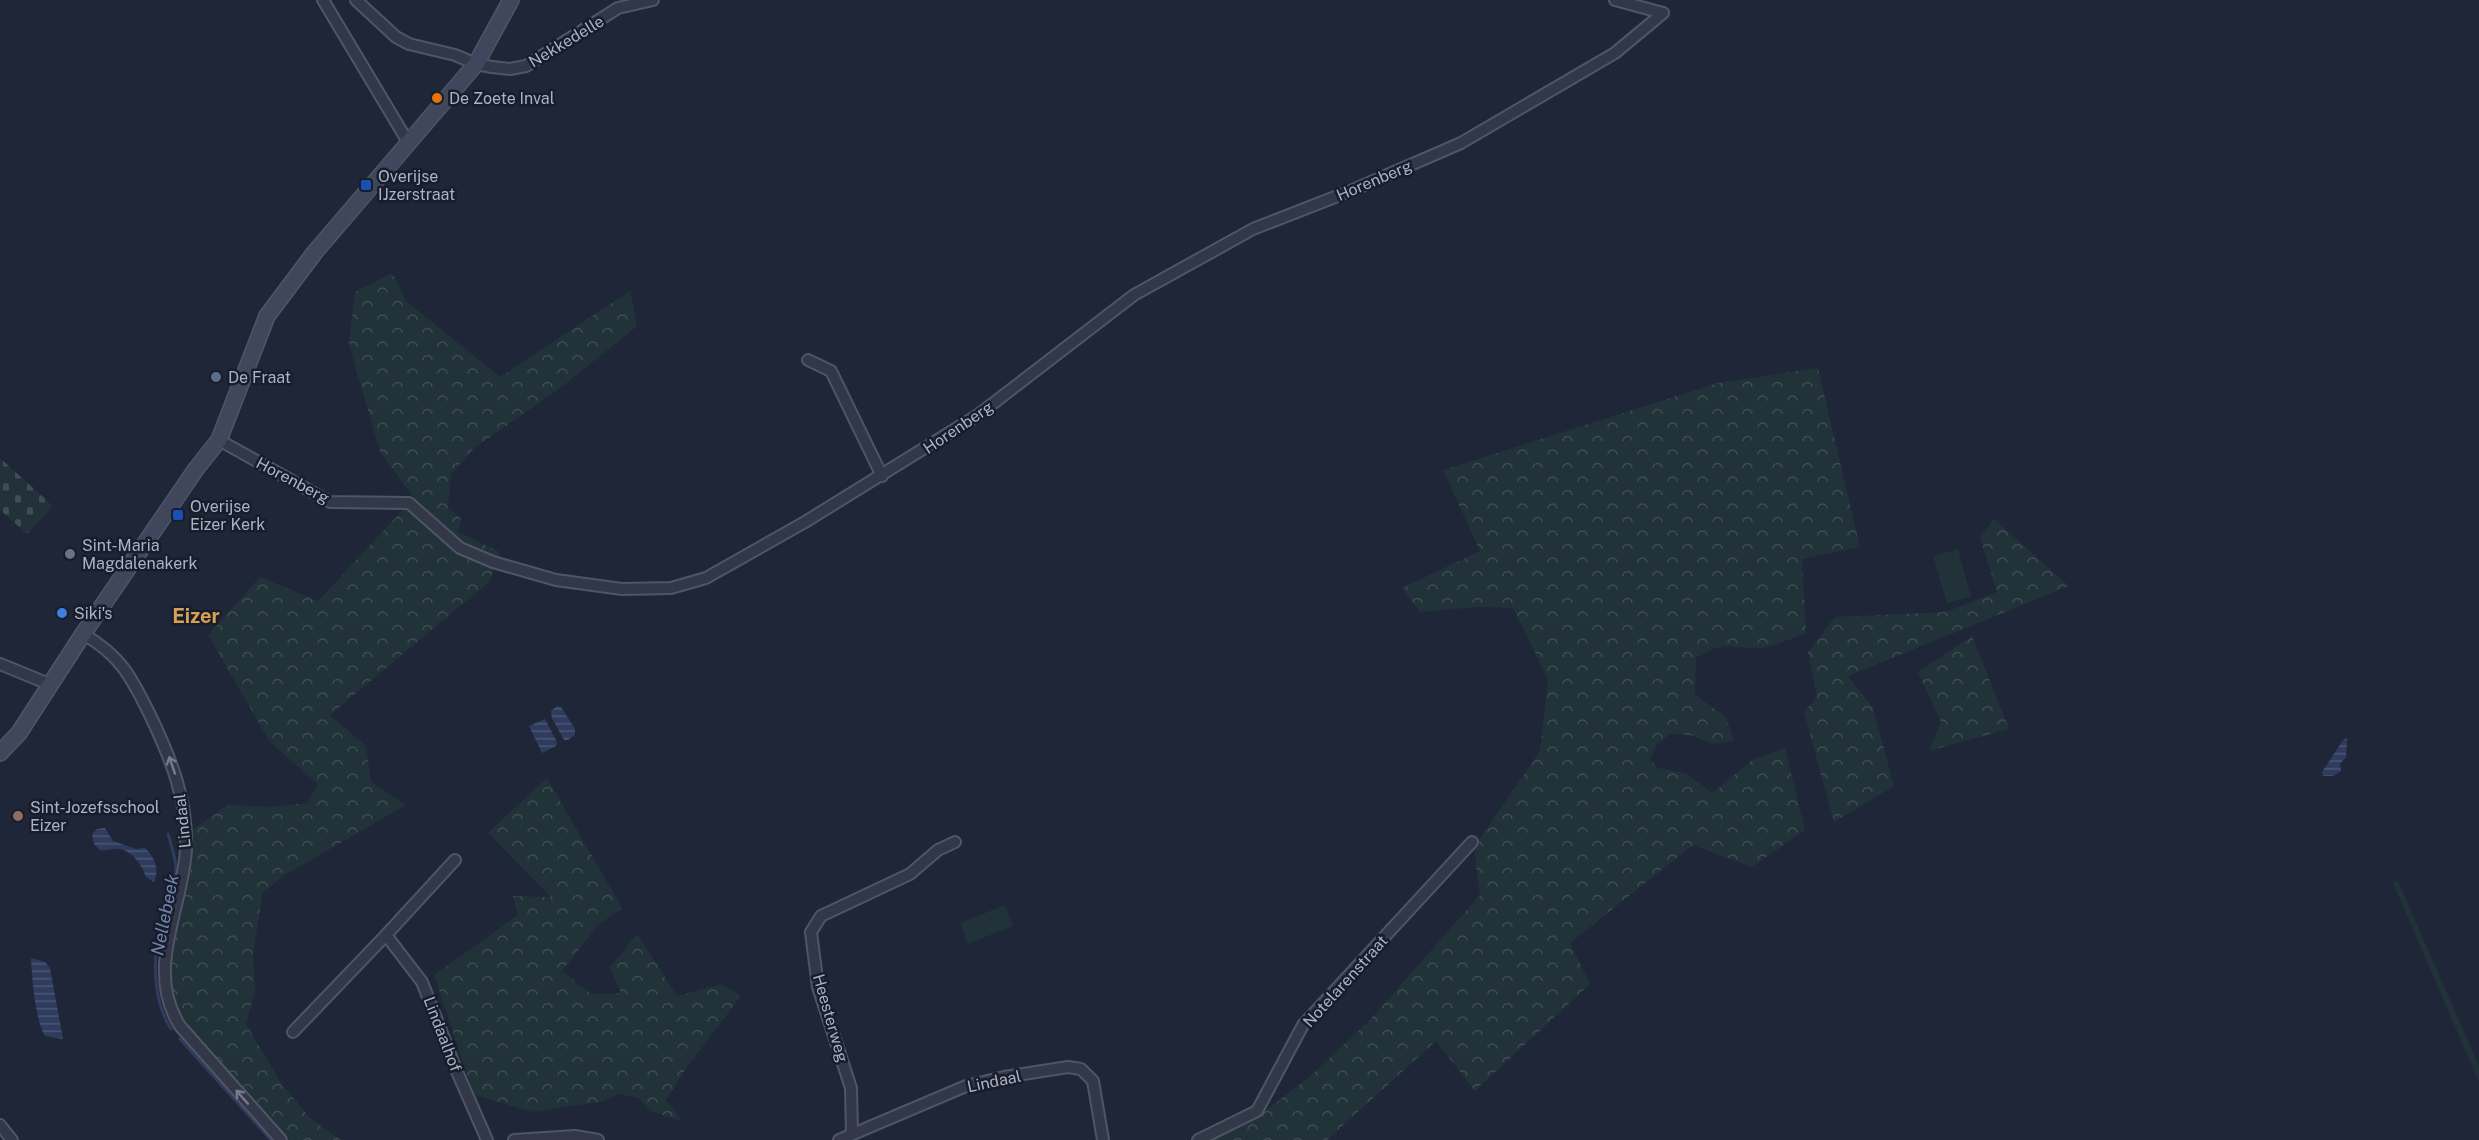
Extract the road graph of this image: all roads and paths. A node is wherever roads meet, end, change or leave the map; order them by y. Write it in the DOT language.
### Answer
graph roads {
  1 [pos="323,0"];
  2 [pos="356,0"];
  3 [pos="511,0"];
  4 [pos="653,0"];
  5 [pos="1615,0"];
  6 [pos="476,64"];
  7 [pos="408,142"];
  8 [pos="808,360"];
  9 [pos="219,440"];
  10 [pos="882,476"];
  11 [pos="83,634"];
  12 [pos="0,664"];
  13 [pos="49,684"];
  14 [pos="0,753"];
  15 [pos="955,842"];
  16 [pos="1472,842"];
  17 [pos="454,860"];
  18 [pos="386,935"];
  19 [pos="293,1032"];
  20 [pos="0,1125"];
  21 [pos="852,1134"];
  22 [pos="12,1140"];
  23 [pos="281,1140"];
  24 [pos="487,1140"];
  25 [pos="514,1140"];
  26 [pos="598,1140"];
  27 [pos="839,1140"];
  28 [pos="1103,1140"];
  29 [pos="1198,1140"];
  1 -- 7 [label="street"];
  2 -- 6 [label="street, Nekkedelle"];
  3 -- 6 [label="street"];
  4 -- 6 [label="street, Nekkedelle"];
  5 -- 10 [label="street, Horenberg"];
  6 -- 7 [label="street"];
  7 -- 9 [label="street"];
  8 -- 10 [label="street"];
  9 -- 10 [label="street, Horenberg"];
  9 -- 11 [label="street"];
  11 -- 13 [label="street"];
  23 -- 11 [label="street, Lindaal, one-way"];
  12 -- 13 [label="street"];
  13 -- 14 [label="street"];
  15 -- 21 [label="street, Heesterweg"];
  16 -- 29 [label="street, Notelarenstraat"];
  17 -- 18 [label="street"];
  18 -- 19 [label="street"];
  18 -- 24 [label="street, Lindaalhof"];
  20 -- 22 [label="street"];
  21 -- 27 [label="street, Lindaal"];
  21 -- 28 [label="street, Lindaal"];
  25 -- 26 [label="street"];
}
